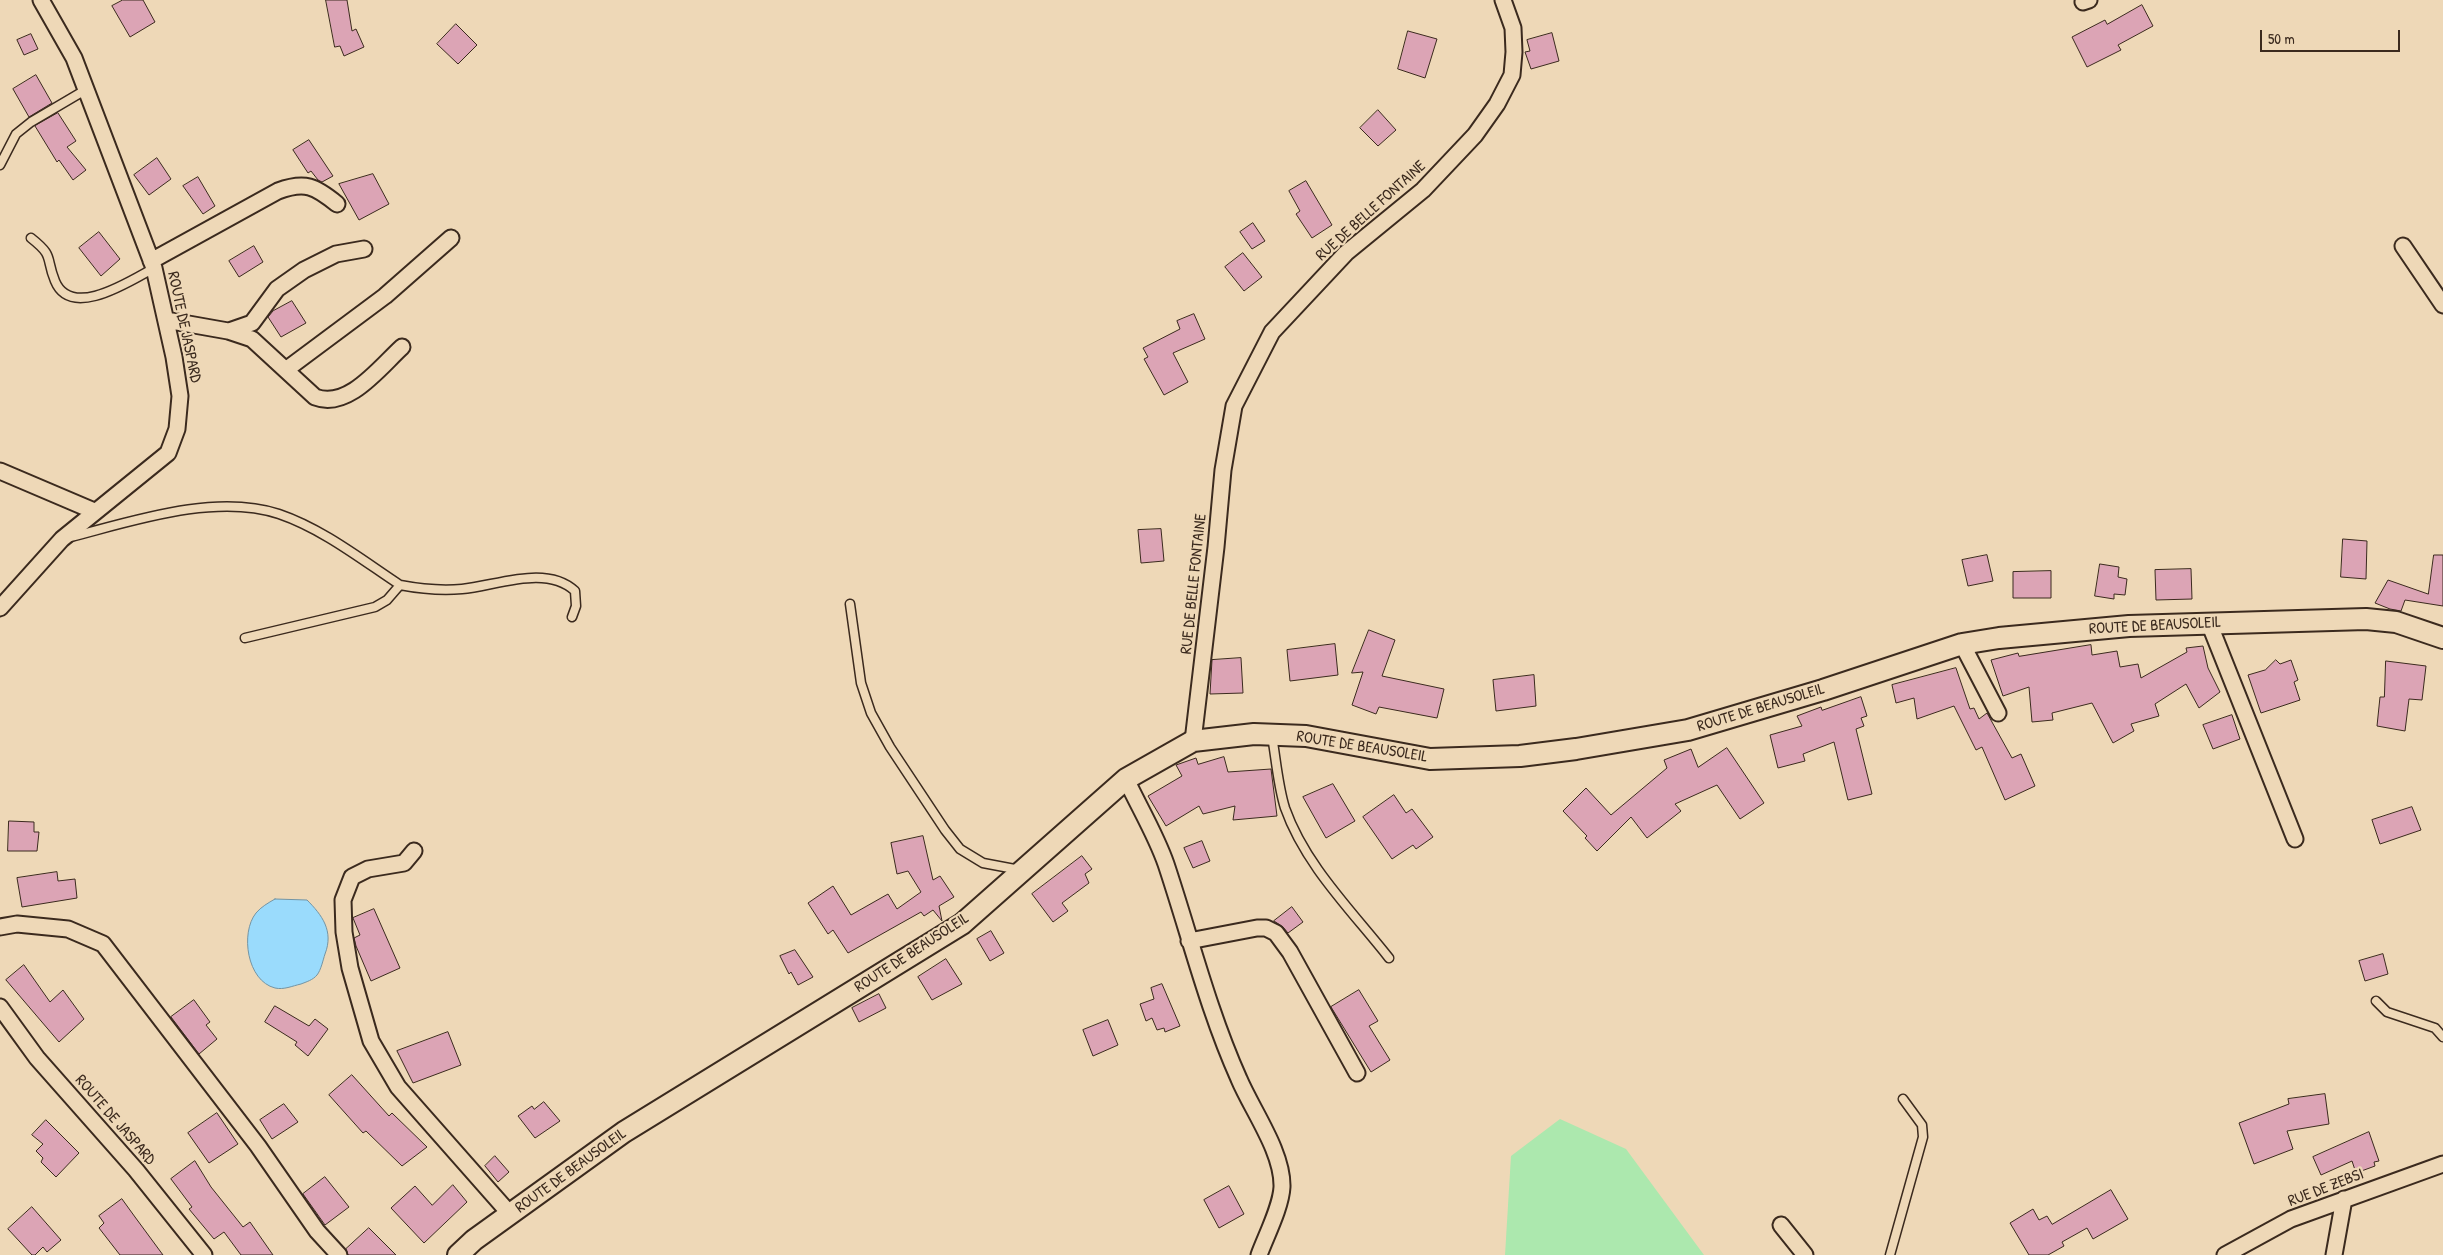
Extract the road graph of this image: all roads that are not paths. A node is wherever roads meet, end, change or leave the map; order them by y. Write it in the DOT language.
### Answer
graph roads {
  1 [pos="41,0"];
  2 [pos="1503,0"];
  3 [pos="87,89"];
  4 [pos="0,165"];
  5 [pos="337,204"];
  6 [pos="31,238"];
  7 [pos="451,238"];
  8 [pos="2403,246"];
  9 [pos="364,249"];
  10 [pos="152,265"];
  11 [pos="2443,305"];
  12 [pos="166,320"];
  13 [pos="228,331"];
  14 [pos="402,347"];
  15 [pos="287,368"];
  16 [pos="0,471"];
  17 [pos="94,511"];
  18 [pos="62,539"];
  19 [pos="400,586"];
  20 [pos="850,604"];
  21 [pos="0,608"];
  22 [pos="572,617"];
  23 [pos="2209,623"];
  24 [pos="245,638"];
  25 [pos="2443,638"];
  26 [pos="1962,644"];
  27 [pos="1998,713"];
  28 [pos="1272,734"];
  29 [pos="1192,741"];
  30 [pos="1126,779"];
  31 [pos="2294,839"];
  32 [pos="414,850"];
  33 [pos="1024,871"];
  34 [pos="0,927"];
  35 [pos="1189,941"];
  36 [pos="1389,958"];
  37 [pos="2376,1002"];
  38 [pos="0,1007"];
  39 [pos="2443,1037"];
  40 [pos="1357,1073"];
  41 [pos="1903,1099"];
  42 [pos="2443,1164"];
  43 [pos="2344,1200"];
  44 [pos="510,1214"];
  45 [pos="1781,1225"];
  46 [pos="204,1255"];
  47 [pos="339,1255"];
  48 [pos="458,1255"];
  49 [pos="1259,1255"];
  50 [pos="1805,1255"];
  51 [pos="1890,1255"];
  52 [pos="2225,1255"];
  53 [pos="2334,1255"];
  1 -- 3 [label="street, ROUTE DE JASPARD"];
  2 -- 29 [label="street, RUE DE BELLE FONTAINE"];
  3 -- 4 [label="lane"];
  3 -- 10 [label="street, ROUTE DE JASPARD"];
  5 -- 10 [label="street"];
  6 -- 10 [label="lane"];
  7 -- 15 [label="street"];
  8 -- 11 [label="street"];
  9 -- 13 [label="street"];
  10 -- 12 [label="street, ROUTE DE JASPARD"];
  12 -- 13 [label="street"];
  12 -- 17 [label="street, ROUTE DE JASPARD"];
  13 -- 15 [label="street"];
  14 -- 15 [label="street"];
  16 -- 17 [label="street"];
  17 -- 18 [label="street, ROUTE DE JASPARD"];
  18 -- 19 [label="lane"];
  18 -- 21 [label="street, ROUTE DE JASPARD"];
  19 -- 22 [label="lane"];
  19 -- 24 [label="lane"];
  20 -- 33 [label="lane"];
  23 -- 25 [label="street, ROUTE DE BEAUSOLEIL"];
  23 -- 26 [label="street, ROUTE DE BEAUSOLEIL"];
  23 -- 31 [label="street"];
  26 -- 27 [label="street"];
  26 -- 28 [label="street, ROUTE DE BEAUSOLEIL"];
  28 -- 29 [label="street, ROUTE DE BEAUSOLEIL"];
  28 -- 36 [label="lane"];
  29 -- 30 [label="street, ROUTE DE BEAUSOLEIL"];
  30 -- 33 [label="street, ROUTE DE BEAUSOLEIL"];
  30 -- 35 [label="street"];
  32 -- 44 [label="street"];
  33 -- 44 [label="street, ROUTE DE BEAUSOLEIL"];
  34 -- 47 [label="street"];
  35 -- 40 [label="street"];
  35 -- 49 [label="street"];
  37 -- 39 [label="lane"];
  38 -- 46 [label="street, ROUTE DE JASPARD"];
  41 -- 51 [label="lane"];
  42 -- 43 [label="street, RUE DE ZEBSI"];
  43 -- 52 [label="street, RUE DE ZEBSI"];
  43 -- 53 [label="street"];
  44 -- 48 [label="street, ROUTE DE BEAUSOLEIL"];
  45 -- 50 [label="street"];
}
